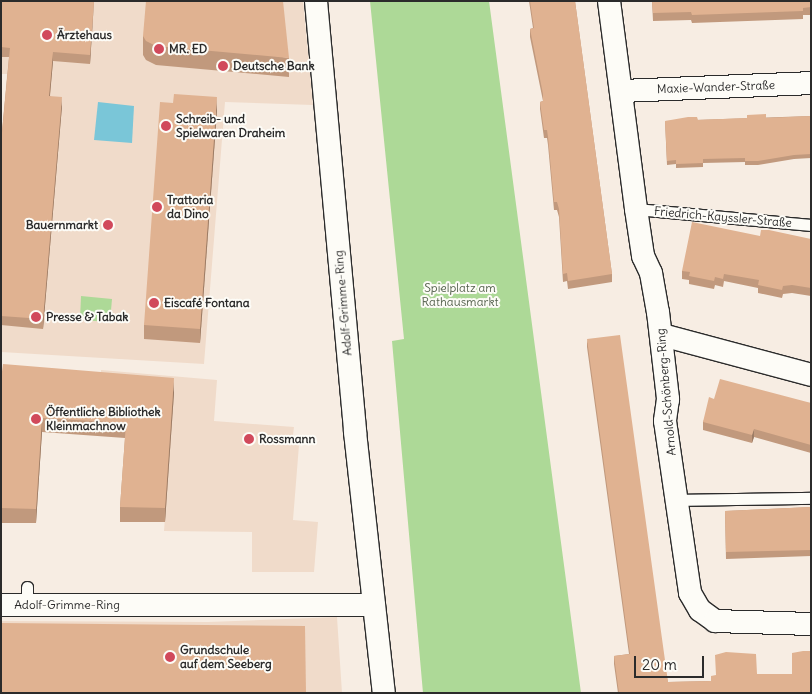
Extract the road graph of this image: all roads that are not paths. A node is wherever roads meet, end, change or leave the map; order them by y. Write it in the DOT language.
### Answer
graph roads {
  1 [pos="316,1"];
  2 [pos="609,1"];
  3 [pos="811,83"];
  4 [pos="622,91"];
  5 [pos="636,209"];
  6 [pos="811,225"];
  7 [pos="662,336"];
  8 [pos="811,375"];
  9 [pos="811,498"];
  10 [pos="677,500"];
  11 [pos="1,605"];
  12 [pos="374,605"];
  13 [pos="811,624"];
  14 [pos="384,693"];
  1 -- 12 [label="street, Adolf-Grimme-Ring"];
  2 -- 4 [label="street, Arnold-Schönberg-Ring"];
  3 -- 4 [label="street, Maxie-Wander-Straße"];
  4 -- 5 [label="street, Arnold-Schönberg-Ring"];
  5 -- 6 [label="lane, Friedrich-Kayssler-Straße"];
  5 -- 7 [label="street, Arnold-Schönberg-Ring"];
  7 -- 8 [label="street"];
  7 -- 10 [label="street, Arnold-Schönberg-Ring"];
  9 -- 10 [label="lane"];
  10 -- 13 [label="street, Arnold-Schönberg-Ring"];
  11 -- 12 [label="street, Adolf-Grimme-Ring"];
  12 -- 14 [label="street, Adolf-Grimme-Ring"];
}
